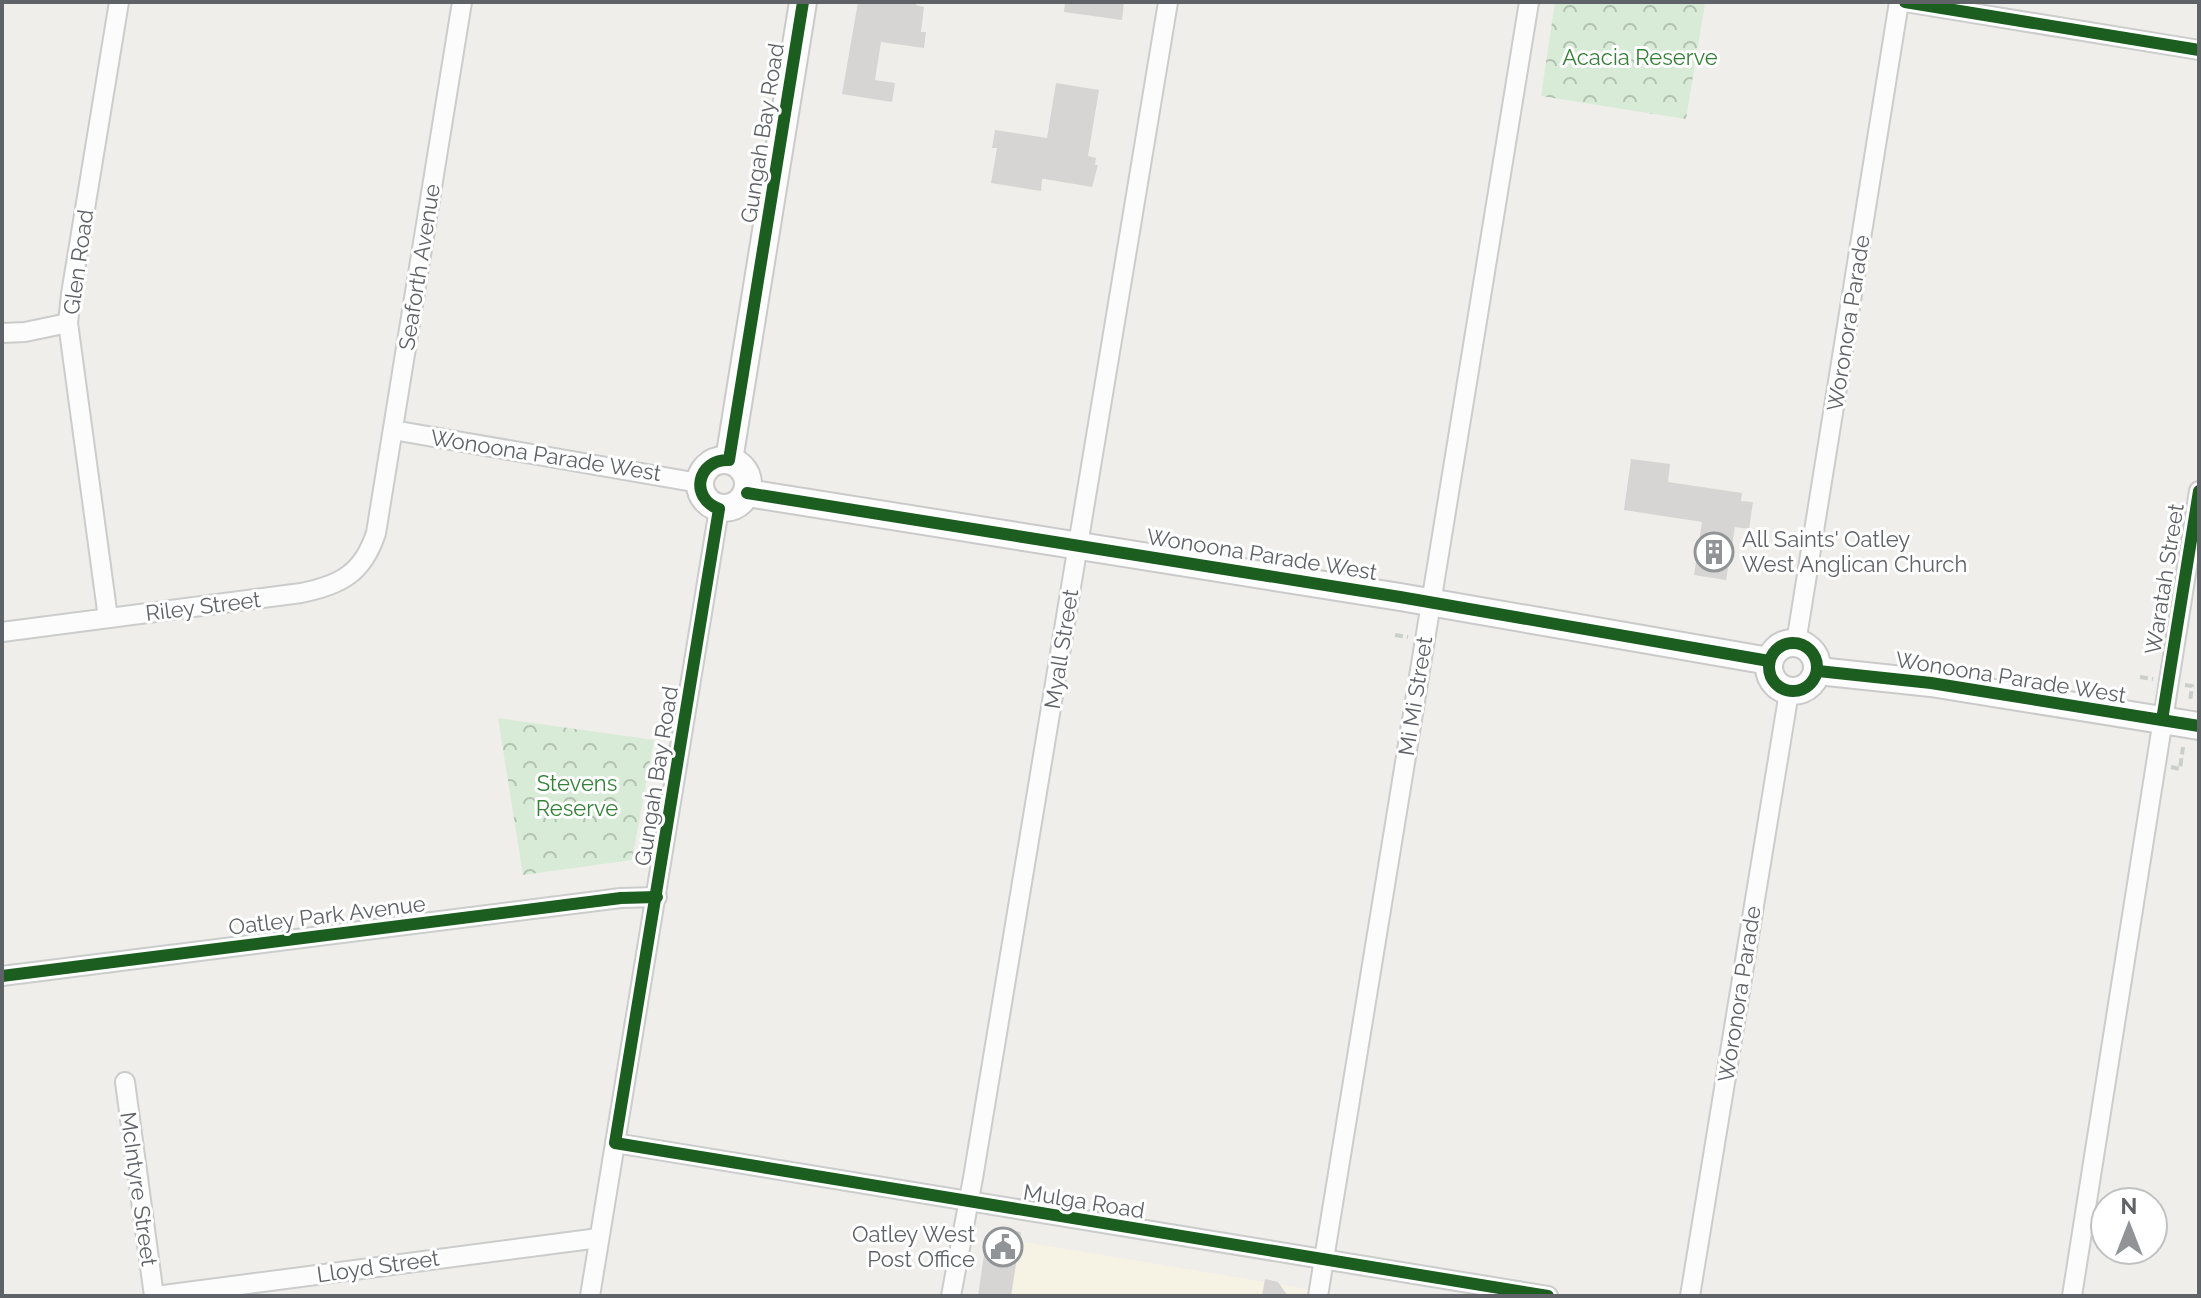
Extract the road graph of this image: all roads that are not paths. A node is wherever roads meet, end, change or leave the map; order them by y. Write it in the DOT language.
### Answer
graph roads {
  1 [pos="119,2"];
  2 [pos="462,2"];
  3 [pos="803,2"];
  4 [pos="1168,2"];
  5 [pos="1529,2"];
  6 [pos="1902,2"];
  7 [pos="2199,50"];
  8 [pos="68,323"];
  9 [pos="2,333"];
  10 [pos="393,430"];
  11 [pos="729,460"];
  12 [pos="699,483"];
  13 [pos="2199,491"];
  14 [pos="747,493"];
  15 [pos="719,509"];
  16 [pos="376,533"];
  17 [pos="1079,545"];
  18 [pos="1430,602"];
  19 [pos="108,618"];
  20 [pos="2,632"];
  21 [pos="1796,643"];
  22 [pos="1769,661"];
  23 [pos="1818,671"];
  24 [pos="1789,692"];
  25 [pos="2162,720"];
  26 [pos="2199,726"];
  27 [pos="657,897"];
  28 [pos="2,976"];
  29 [pos="125,1082"];
  30 [pos="615,1143"];
  31 [pos="968,1202"];
  32 [pos="599,1238"];
  33 [pos="1324,1260"];
  34 [pos="155,1296"];
  35 [pos="590,1296"];
  36 [pos="951,1296"];
  37 [pos="1318,1296"];
  38 [pos="1548,1296"];
  39 [pos="1690,1296"];
  40 [pos="2072,1296"];
  1 -- 8 [label="street, Glen Road"];
  2 -- 10 [label="street, Seaforth Avenue"];
  3 -- 11 [label="street, Gungah Bay Road"];
  4 -- 17 [label="street, Myall Street"];
  5 -- 18 [label="street, Mi Mi Street"];
  6 -- 7 [label="street"];
  6 -- 21 [label="street, Woronora Parade"];
  8 -- 9 [label="street"];
  8 -- 19 [label="street, Glen Road"];
  10 -- 12 [label="street, Wonoona Parade West"];
  10 -- 16 [label="street, Seaforth Avenue"];
  11 -- 12 [label="street"];
  11 -- 14 [label="street"];
  12 -- 15 [label="street"];
  13 -- 25 [label="street, Waratah Street"];
  14 -- 15 [label="street"];
  14 -- 17 [label="street, Wonoona Parade West"];
  15 -- 27 [label="street, Gungah Bay Road"];
  16 -- 19 [label="street, Riley Street"];
  17 -- 18 [label="street, Wonoona Parade West"];
  17 -- 31 [label="street, Myall Street"];
  18 -- 22 [label="street, Wonoona Parade West"];
  18 -- 33 [label="street, Mi Mi Street"];
  19 -- 20 [label="street, Riley Street"];
  21 -- 22 [label="street"];
  21 -- 23 [label="street"];
  22 -- 24 [label="street"];
  23 -- 24 [label="street"];
  23 -- 25 [label="street, Wonoona Parade West"];
  24 -- 39 [label="street, Woronora Parade"];
  25 -- 26 [label="street, Wonoona Parade West"];
  25 -- 40 [label="street, Waratah Street"];
  27 -- 28 [label="street, Oatley Park Avenue"];
  27 -- 30 [label="street, Gungah Bay Road"];
  29 -- 34 [label="street, McIntyre Street"];
  30 -- 31 [label="street, Mulga Road"];
  30 -- 32 [label="street, Gungah Bay Road"];
  31 -- 33 [label="street, Mulga Road"];
  31 -- 36 [label="street, Myall Street"];
  32 -- 34 [label="street, Lloyd Street"];
  32 -- 35 [label="street, Gungah Bay Road"];
  33 -- 37 [label="street, Mi Mi Street"];
  33 -- 38 [label="street, Mulga Road"];
}
